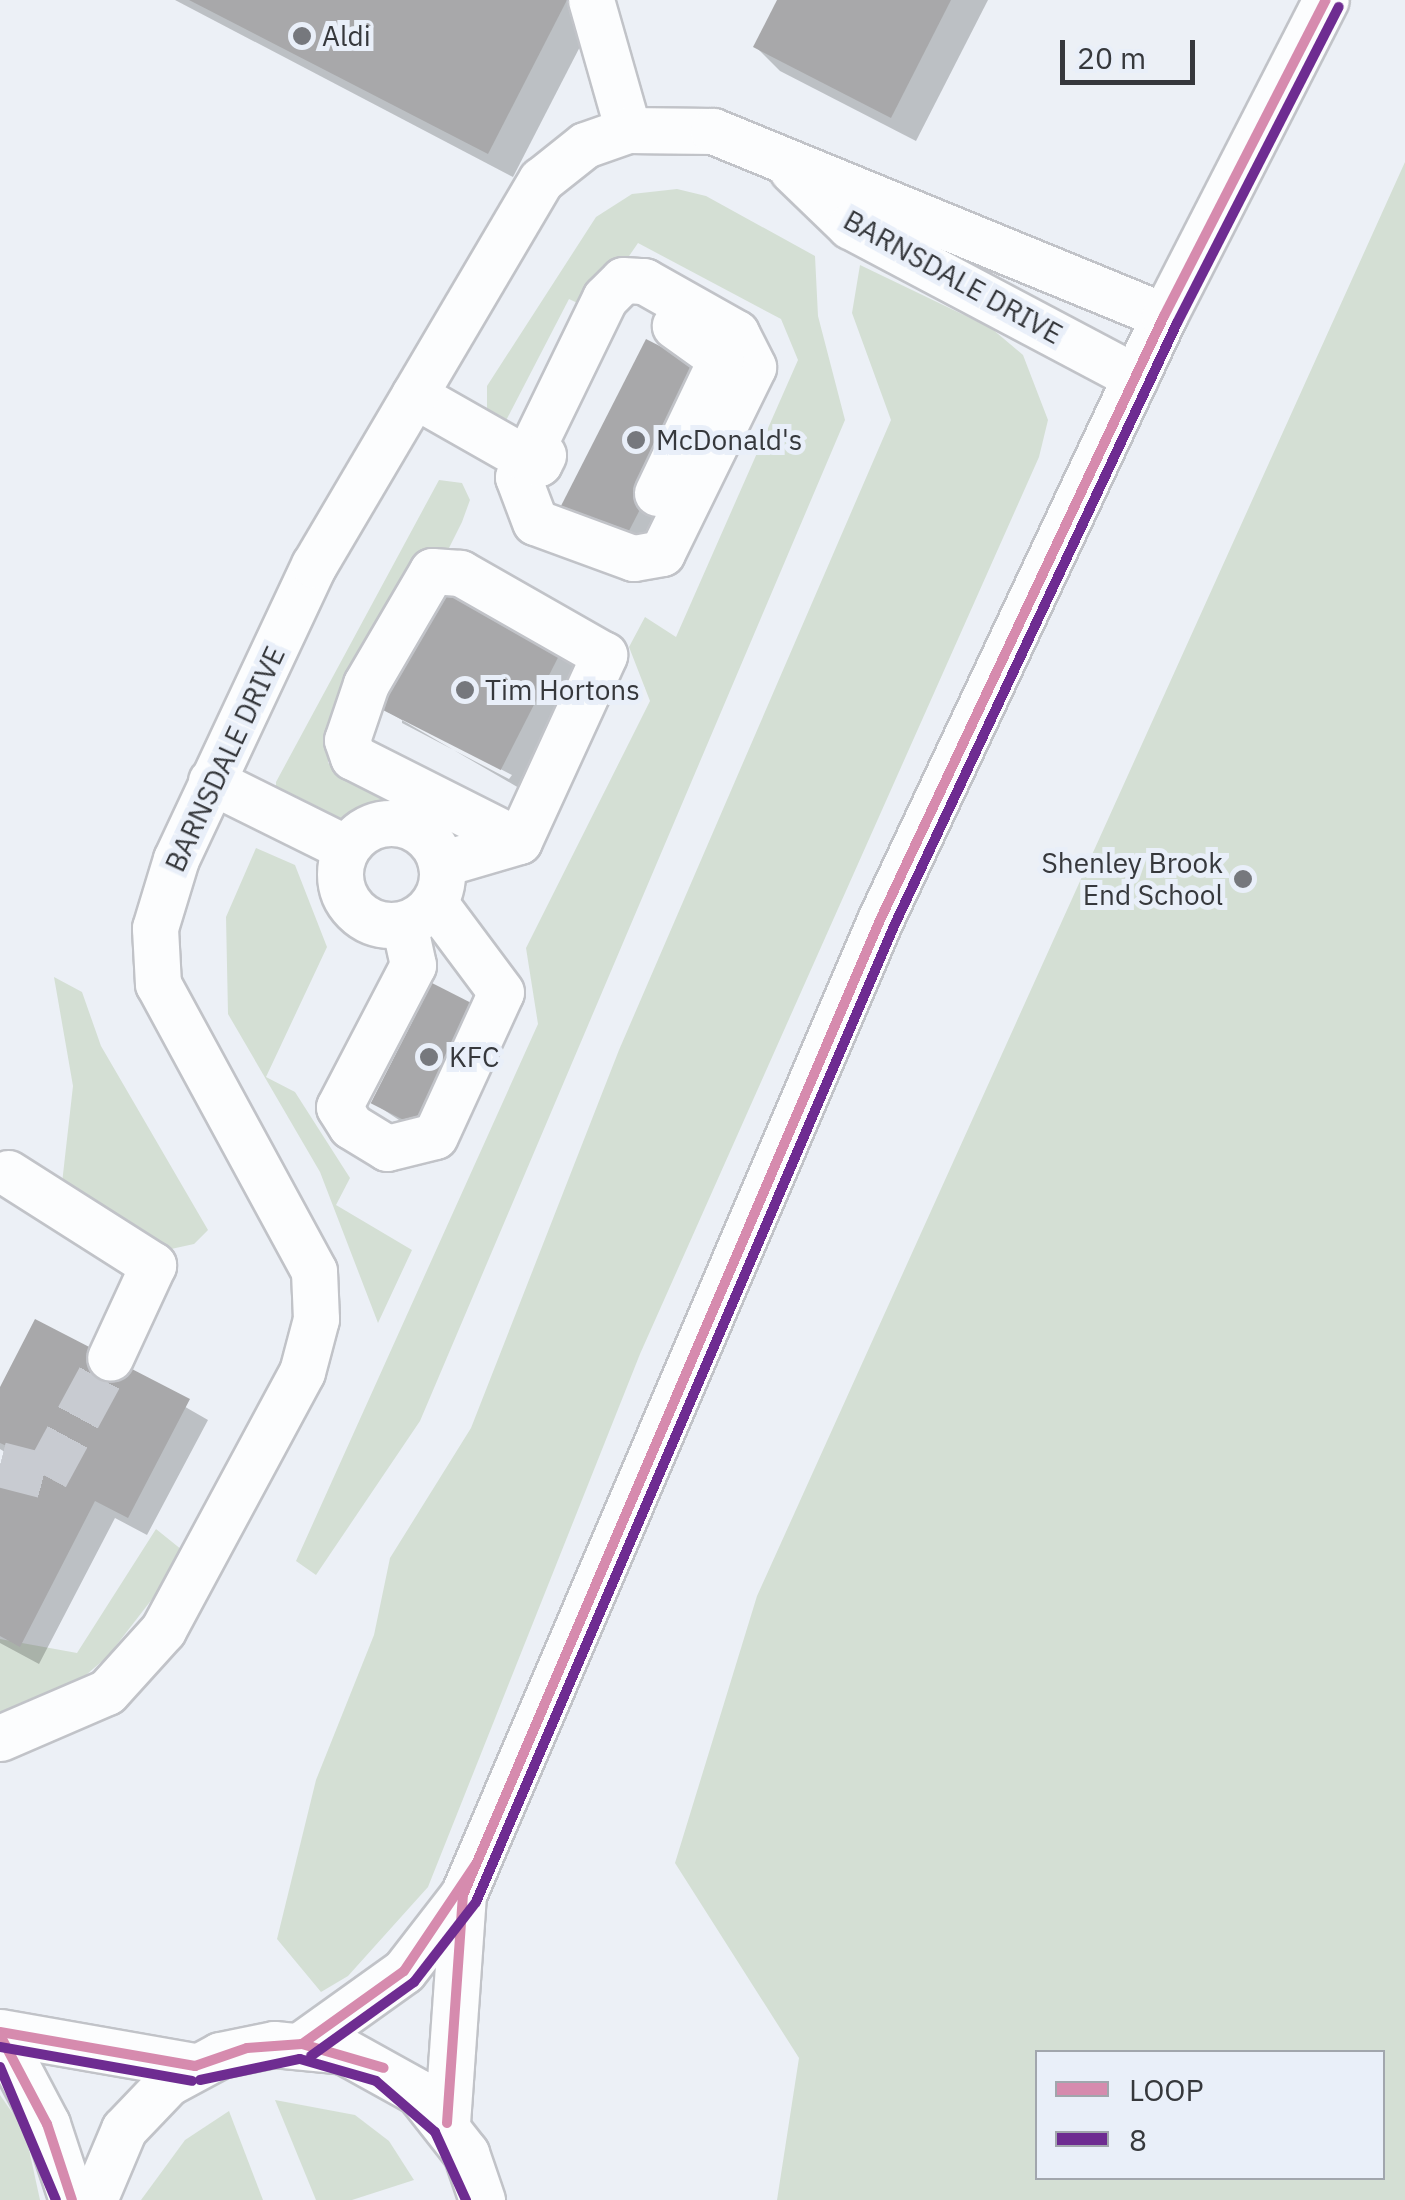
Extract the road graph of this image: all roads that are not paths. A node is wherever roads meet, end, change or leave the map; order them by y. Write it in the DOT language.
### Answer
graph roads {
  1 [pos="591,0"];
  2 [pos="1326,0"];
  3 [pos="628,130"];
  4 [pos="784,161"];
  5 [pos="1164,316"];
  6 [pos="1135,377"];
  7 [pos="414,396"];
  8 [pos="523,457"];
  9 [pos="211,781"];
  10 [pos="519,841"];
  11 [pos="346,848"];
  12 [pos="416,904"];
  13 [pos="8,1174"];
  14 [pos="110,1358"];
  15 [pos="0,1738"];
  16 [pos="462,1895"];
  17 [pos="0,2034"];
  18 [pos="302,2044"];
  19 [pos="195,2066"];
  20 [pos="447,2123"];
  21 [pos="72,2200"];
  22 [pos="94,2200"];
  23 [pos="482,2200"];
  1 -- 3 [label="street"];
  2 -- 5 [label="street"];
  3 -- 4 [label="street, BARNSDALE DRIVE"];
  3 -- 7 [label="street, BARNSDALE DRIVE"];
  4 -- 5 [label="street, BARNSDALE DRIVE"];
  4 -- 6 [label="street, BARNSDALE DRIVE"];
  5 -- 6 [label="street"];
  6 -- 16 [label="street"];
  7 -- 8 [label="street"];
  7 -- 9 [label="street, BARNSDALE DRIVE"];
  8 -- 8 [label="street"];
  9 -- 11 [label="street"];
  9 -- 15 [label="street, BARNSDALE DRIVE"];
  10 -- 10 [label="street"];
  10 -- 12 [label="street"];
  11 -- 12 [label="street"];
  11 -- 12 [label="street"];
  12 -- 12 [label="street"];
  13 -- 14 [label="street"];
  16 -- 18 [label="street"];
  16 -- 20 [label="street"];
  17 -- 19 [label="street"];
  17 -- 21 [label="street"];
  18 -- 19 [label="street"];
  18 -- 20 [label="street"];
  19 -- 22 [label="street"];
  20 -- 23 [label="street"];
}
